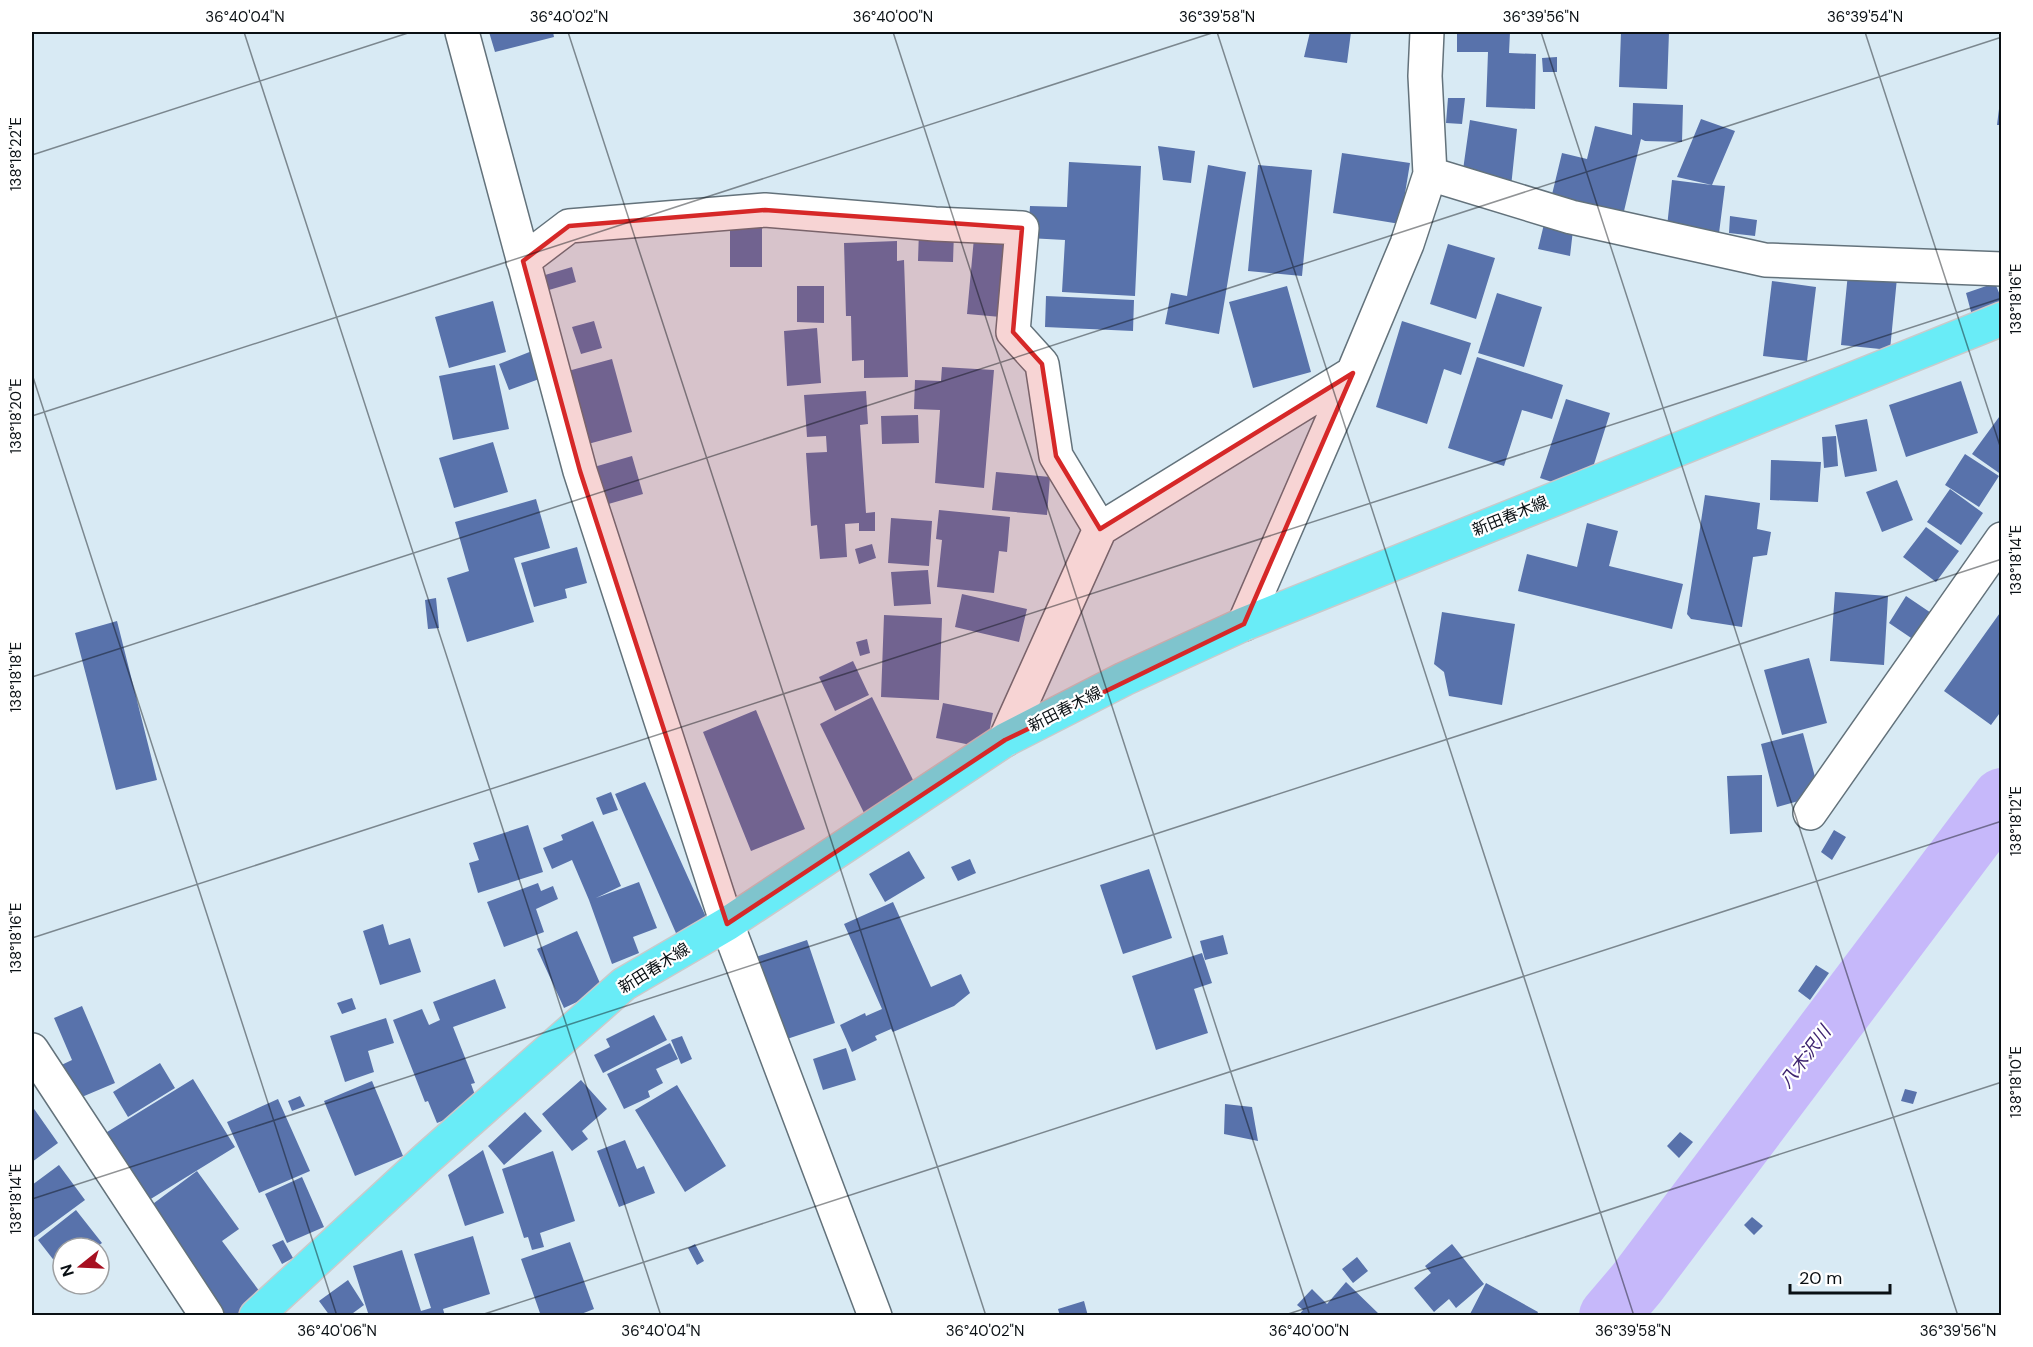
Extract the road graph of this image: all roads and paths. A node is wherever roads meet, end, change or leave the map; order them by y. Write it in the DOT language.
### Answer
graph roads {
  1 [pos="462,32"];
  2 [pos="1427,32"];
  3 [pos="1430,174"];
  4 [pos="523,261"];
  5 [pos="2001,270"];
  6 [pos="2001,319"];
  7 [pos="1353,373"];
  8 [pos="1100,529"];
  9 [pos="2001,539"];
  10 [pos="1244,624"];
  11 [pos="1005,740"];
  12 [pos="1810,813"];
  13 [pos="727,924"];
  14 [pos="32,1050"];
  15 [pos="207,1316"];
  16 [pos="256,1316"];
  17 [pos="875,1316"];
  1 -- 4 [label="street"];
  2 -- 3 [label="street"];
  3 -- 5 [label="street"];
  3 -- 7 [label="street"];
  4 -- 8 [label="street"];
  4 -- 13 [label="street"];
  6 -- 10 [label="main road, 新田春木線"];
  7 -- 8 [label="street"];
  7 -- 10 [label="street"];
  8 -- 11 [label="street"];
  9 -- 12 [label="street"];
  10 -- 11 [label="main road, 新田春木線"];
  11 -- 13 [label="main road, 新田春木線"];
  13 -- 16 [label="main road, 新田春木線"];
  13 -- 17 [label="street"];
  14 -- 15 [label="street"];
}
